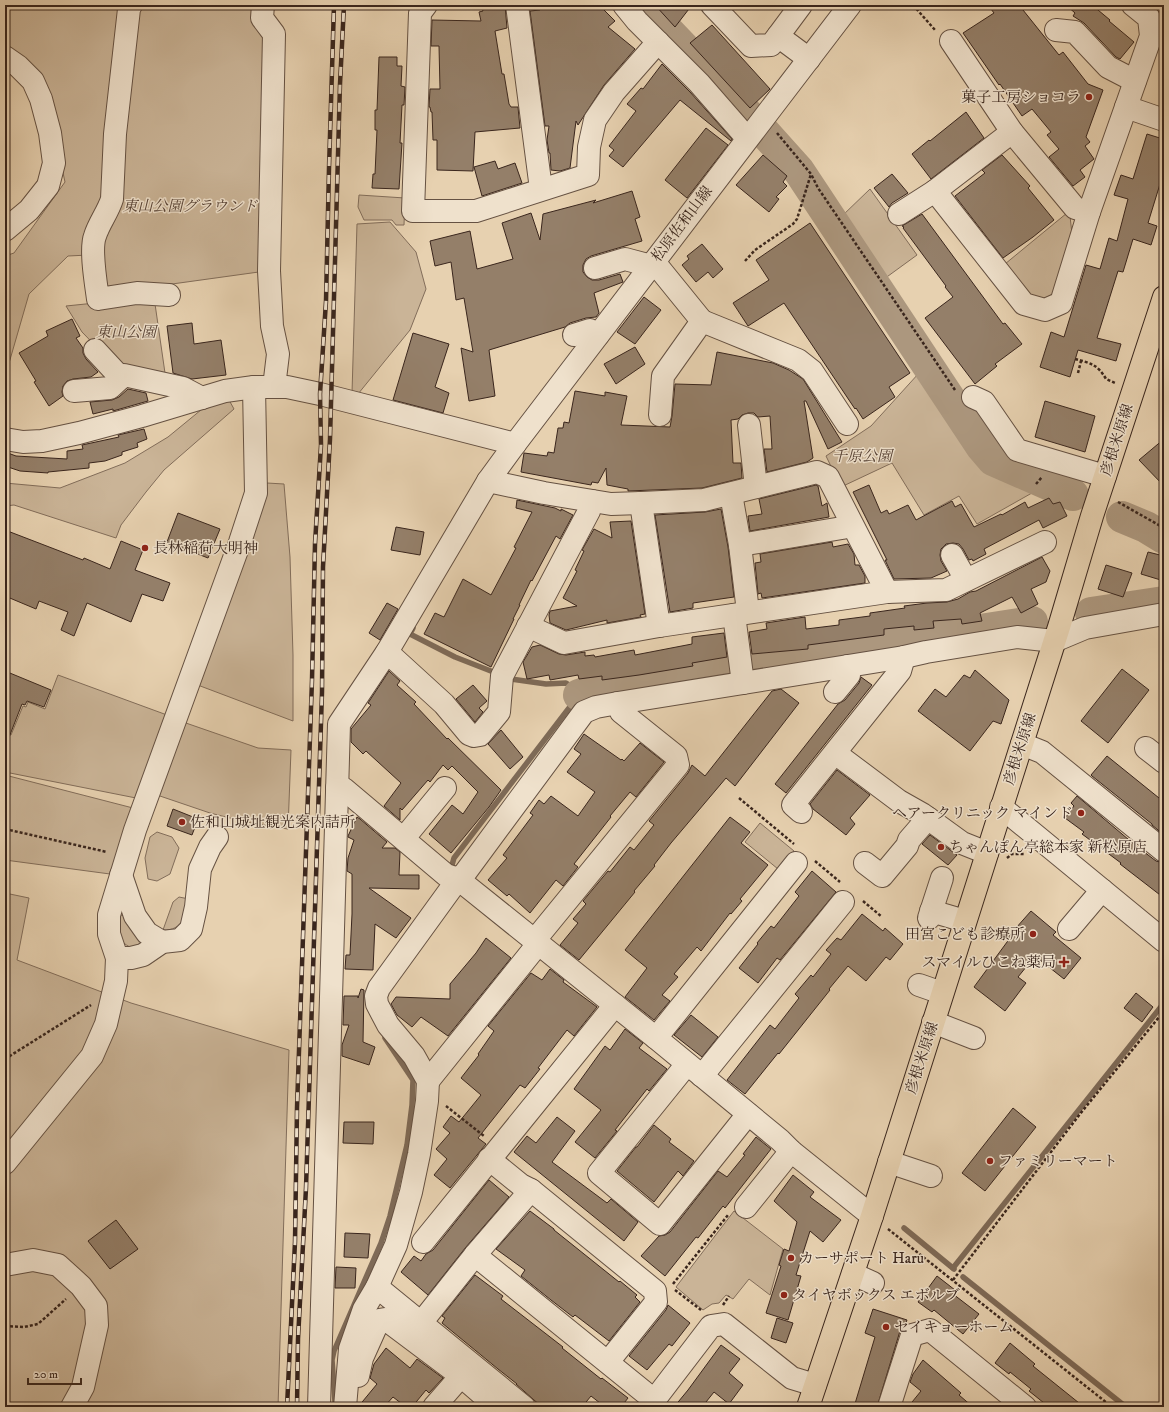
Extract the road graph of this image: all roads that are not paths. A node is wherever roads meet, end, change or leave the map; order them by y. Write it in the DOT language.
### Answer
graph roads {
  1 [pos="131,5"];
  2 [pos="263,5"];
  3 [pos="517,5"];
  4 [pos="624,5"];
  5 [pos="712,5"];
  6 [pos="801,5"];
  7 [pos="850,5"];
  8 [pos="1134,5"];
  9 [pos="423,6"];
  10 [pos="1056,30"];
  11 [pos="778,36"];
  12 [pos="951,41"];
  13 [pos="658,42"];
  14 [pos="5,57"];
  15 [pos="809,59"];
  16 [pos="1135,80"];
  17 [pos="1126,107"];
  18 [pos="1164,120"];
  19 [pos="1012,132"];
  20 [pos="747,138"];
  21 [pos="541,189"];
  22 [pos="935,191"];
  23 [pos="1089,212"];
  24 [pos="899,214"];
  25 [pos="5,230"];
  26 [pos="650,266"];
  27 [pos="595,268"];
  28 [pos="169,295"];
  29 [pos="1164,297"];
  30 [pos="702,321"];
  31 [pos="574,335"];
  32 [pos="598,335"];
  33 [pos="95,350"];
  34 [pos="121,378"];
  35 [pos="264,387"];
  36 [pos="74,391"];
  37 [pos="973,397"];
  38 [pos="202,398"];
  39 [pos="660,415"];
  40 [pos="847,424"];
  41 [pos="749,425"];
  42 [pos="5,439"];
  43 [pos="515,444"];
  44 [pos="1105,476"];
  45 [pos="488,481"];
  46 [pos="756,487"];
  47 [pos="731,494"];
  48 [pos="592,501"];
  49 [pos="641,503"];
  50 [pos="852,526"];
  51 [pos="1045,542"];
  52 [pos="740,545"];
  53 [pos="952,555"];
  54 [pos="966,580"];
  55 [pos="887,592"];
  56 [pos="741,614"];
  57 [pos="1164,614"];
  58 [pos="528,626"];
  59 [pos="659,626"];
  60 [pos="1054,641"];
  61 [pos="386,652"];
  62 [pos="904,657"];
  63 [pos="848,666"];
  64 [pos="742,673"];
  65 [pos="835,692"];
  66 [pos="618,703"];
  67 [pos="1022,744"];
  68 [pos="1146,748"];
  69 [pos="835,753"];
  70 [pos="1164,762"];
  71 [pos="337,788"];
  72 [pos="445,788"];
  73 [pos="1001,807"];
  74 [pos="797,808"];
  75 [pos="928,818"];
  76 [pos="217,836"];
  77 [pos="404,838"];
  78 [pos="1164,851"];
  79 [pos="987,853"];
  80 [pos="796,863"];
  81 [pos="865,863"];
  82 [pos="121,875"];
  83 [pos="942,878"];
  84 [pos="458,879"];
  85 [pos="1102,890"];
  86 [pos="843,902"];
  87 [pos="965,921"];
  88 [pos="1070,929"];
  89 [pos="1164,941"];
  90 [pos="162,942"];
  91 [pos="536,942"];
  92 [pos="117,958"];
  93 [pos="919,985"];
  94 [pos="942,993"];
  95 [pos="615,1005"];
  96 [pos="933,1022"];
  97 [pos="656,1038"];
  98 [pos="974,1038"];
  99 [pos="694,1070"];
  100 [pos="428,1081"];
  101 [pos="748,1114"];
  102 [pos="791,1151"];
  103 [pos="494,1153"];
  104 [pos="5,1162"];
  105 [pos="889,1162"];
  106 [pos="931,1176"];
  107 [pos="531,1190"];
  108 [pos="746,1207"];
  109 [pos="872,1216"];
  110 [pos="423,1242"];
  111 [pos="475,1255"];
  112 [pos="5,1265"];
  113 [pos="853,1274"];
  114 [pos="873,1283"];
  115 [pos="377,1287"];
  116 [pos="421,1323"];
  117 [pos="608,1362"];
  118 [pos="461,1376"];
  119 [pos="815,1385"];
  120 [pos="651,1403"];
  121 [pos="72,1407"];
  122 [pos="319,1407"];
  123 [pos="345,1407"];
  124 [pos="348,1407"];
  125 [pos="434,1407"];
  126 [pos="497,1407"];
  127 [pos="524,1407"];
  128 [pos="808,1407"];
  129 [pos="889,1407"];
  130 [pos="1025,1407"];
  1 -- 28 [label="street"];
  2 -- 35 [label="street"];
  3 -- 21 [label="street"];
  4 -- 13 [label="street"];
  5 -- 11 [label="street"];
  6 -- 11 [label="street"];
  7 -- 15 [label="street, 松原佐和山線"];
  8 -- 16 [label="street"];
  9 -- 21 [label="street"];
  10 -- 16 [label="street"];
  11 -- 15 [label="street"];
  12 -- 19 [label="street"];
  13 -- 20 [label="street"];
  13 -- 21 [label="street"];
  14 -- 25 [label="street"];
  15 -- 20 [label="street, 松原佐和山線"];
  16 -- 17 [label="street"];
  17 -- 18 [label="street"];
  17 -- 23 [label="street"];
  19 -- 22 [label="street"];
  19 -- 23 [label="street"];
  20 -- 26 [label="street, 松原佐和山線"];
  22 -- 23 [label="street"];
  22 -- 24 [label="street"];
  26 -- 27 [label="street"];
  26 -- 30 [label="street"];
  26 -- 32 [label="street, 松原佐和山線"];
  29 -- 44 [label="main road, 彦根米原線"];
  30 -- 39 [label="street"];
  30 -- 40 [label="street"];
  31 -- 32 [label="street"];
  32 -- 43 [label="street, 松原佐和山線"];
  33 -- 34 [label="street"];
  34 -- 36 [label="street"];
  34 -- 38 [label="street"];
  35 -- 38 [label="street"];
  35 -- 43 [label="street"];
  35 -- 82 [label="street"];
  37 -- 44 [label="street"];
  38 -- 42 [label="street"];
  41 -- 46 [label="street"];
  43 -- 45 [label="street, 松原佐和山線"];
  44 -- 60 [label="main road, 彦根米原線"];
  45 -- 48 [label="street"];
  45 -- 61 [label="street, 松原佐和山線"];
  46 -- 47 [label="street"];
  46 -- 50 [label="street"];
  47 -- 49 [label="street"];
  47 -- 52 [label="street"];
  48 -- 49 [label="street"];
  48 -- 58 [label="street"];
  49 -- 59 [label="street"];
  50 -- 52 [label="street"];
  50 -- 55 [label="street"];
  51 -- 54 [label="street"];
  52 -- 56 [label="street"];
  53 -- 54 [label="street"];
  54 -- 55 [label="street"];
  55 -- 56 [label="street"];
  56 -- 59 [label="street"];
  56 -- 64 [label="street"];
  57 -- 60 [label="street"];
  58 -- 59 [label="street"];
  58 -- 61 [label="street"];
  60 -- 62 [label="street"];
  60 -- 67 [label="main road, 彦根米原線"];
  61 -- 71 [label="street, 松原佐和山線"];
  62 -- 63 [label="street"];
  62 -- 69 [label="street"];
  63 -- 64 [label="street"];
  63 -- 65 [label="street"];
  64 -- 66 [label="street"];
  66 -- 84 [label="street"];
  66 -- 91 [label="street"];
  67 -- 73 [label="main road, 彦根米原線"];
  67 -- 78 [label="street"];
  68 -- 70 [label="street"];
  69 -- 74 [label="street"];
  69 -- 75 [label="street"];
  71 -- 77 [label="street"];
  71 -- 122 [label="street, 松原佐和山線"];
  72 -- 77 [label="street"];
  73 -- 79 [label="main road, 彦根米原線"];
  73 -- 85 [label="street"];
  75 -- 79 [label="street"];
  75 -- 81 [label="street"];
  76 -- 90 [label="street"];
  77 -- 84 [label="street"];
  79 -- 87 [label="main road, 彦根米原線"];
  80 -- 97 [label="street"];
  82 -- 90 [label="street"];
  82 -- 92 [label="street"];
  83 -- 87 [label="street"];
  84 -- 91 [label="street"];
  84 -- 100 [label="street"];
  85 -- 88 [label="street"];
  85 -- 89 [label="street"];
  86 -- 99 [label="street"];
  87 -- 94 [label="main road, 彦根米原線"];
  90 -- 92 [label="street"];
  91 -- 95 [label="street"];
  91 -- 100 [label="street"];
  92 -- 104 [label="street"];
  93 -- 94 [label="street"];
  94 -- 96 [label="main road, 彦根米原線"];
  95 -- 97 [label="street"];
  95 -- 103 [label="street"];
  96 -- 98 [label="street"];
  96 -- 105 [label="main road, 彦根米原線"];
  97 -- 99 [label="street"];
  99 -- 101 [label="street"];
  99 -- 101 [label="street"];
  100 -- 115 [label="street"];
  101 -- 102 [label="street"];
  102 -- 108 [label="street"];
  102 -- 109 [label="street"];
  103 -- 107 [label="street"];
  103 -- 110 [label="street"];
  105 -- 106 [label="street"];
  105 -- 109 [label="main road, 彦根米原線"];
  107 -- 111 [label="street"];
  107 -- 117 [label="street"];
  109 -- 113 [label="main road, 彦根米原線"];
  111 -- 116 [label="street"];
  111 -- 117 [label="street"];
  112 -- 121 [label="street"];
  113 -- 114 [label="street"];
  113 -- 119 [label="main road, 彦根米原線"];
  115 -- 116 [label="street"];
  115 -- 123 [label="street"];
  116 -- 127 [label="street"];
  117 -- 120 [label="street"];
  118 -- 124 [label="street"];
  118 -- 125 [label="street"];
  118 -- 126 [label="street"];
  119 -- 120 [label="street"];
  119 -- 128 [label="main road, 彦根米原線"];
  129 -- 130 [label="street"];
}
